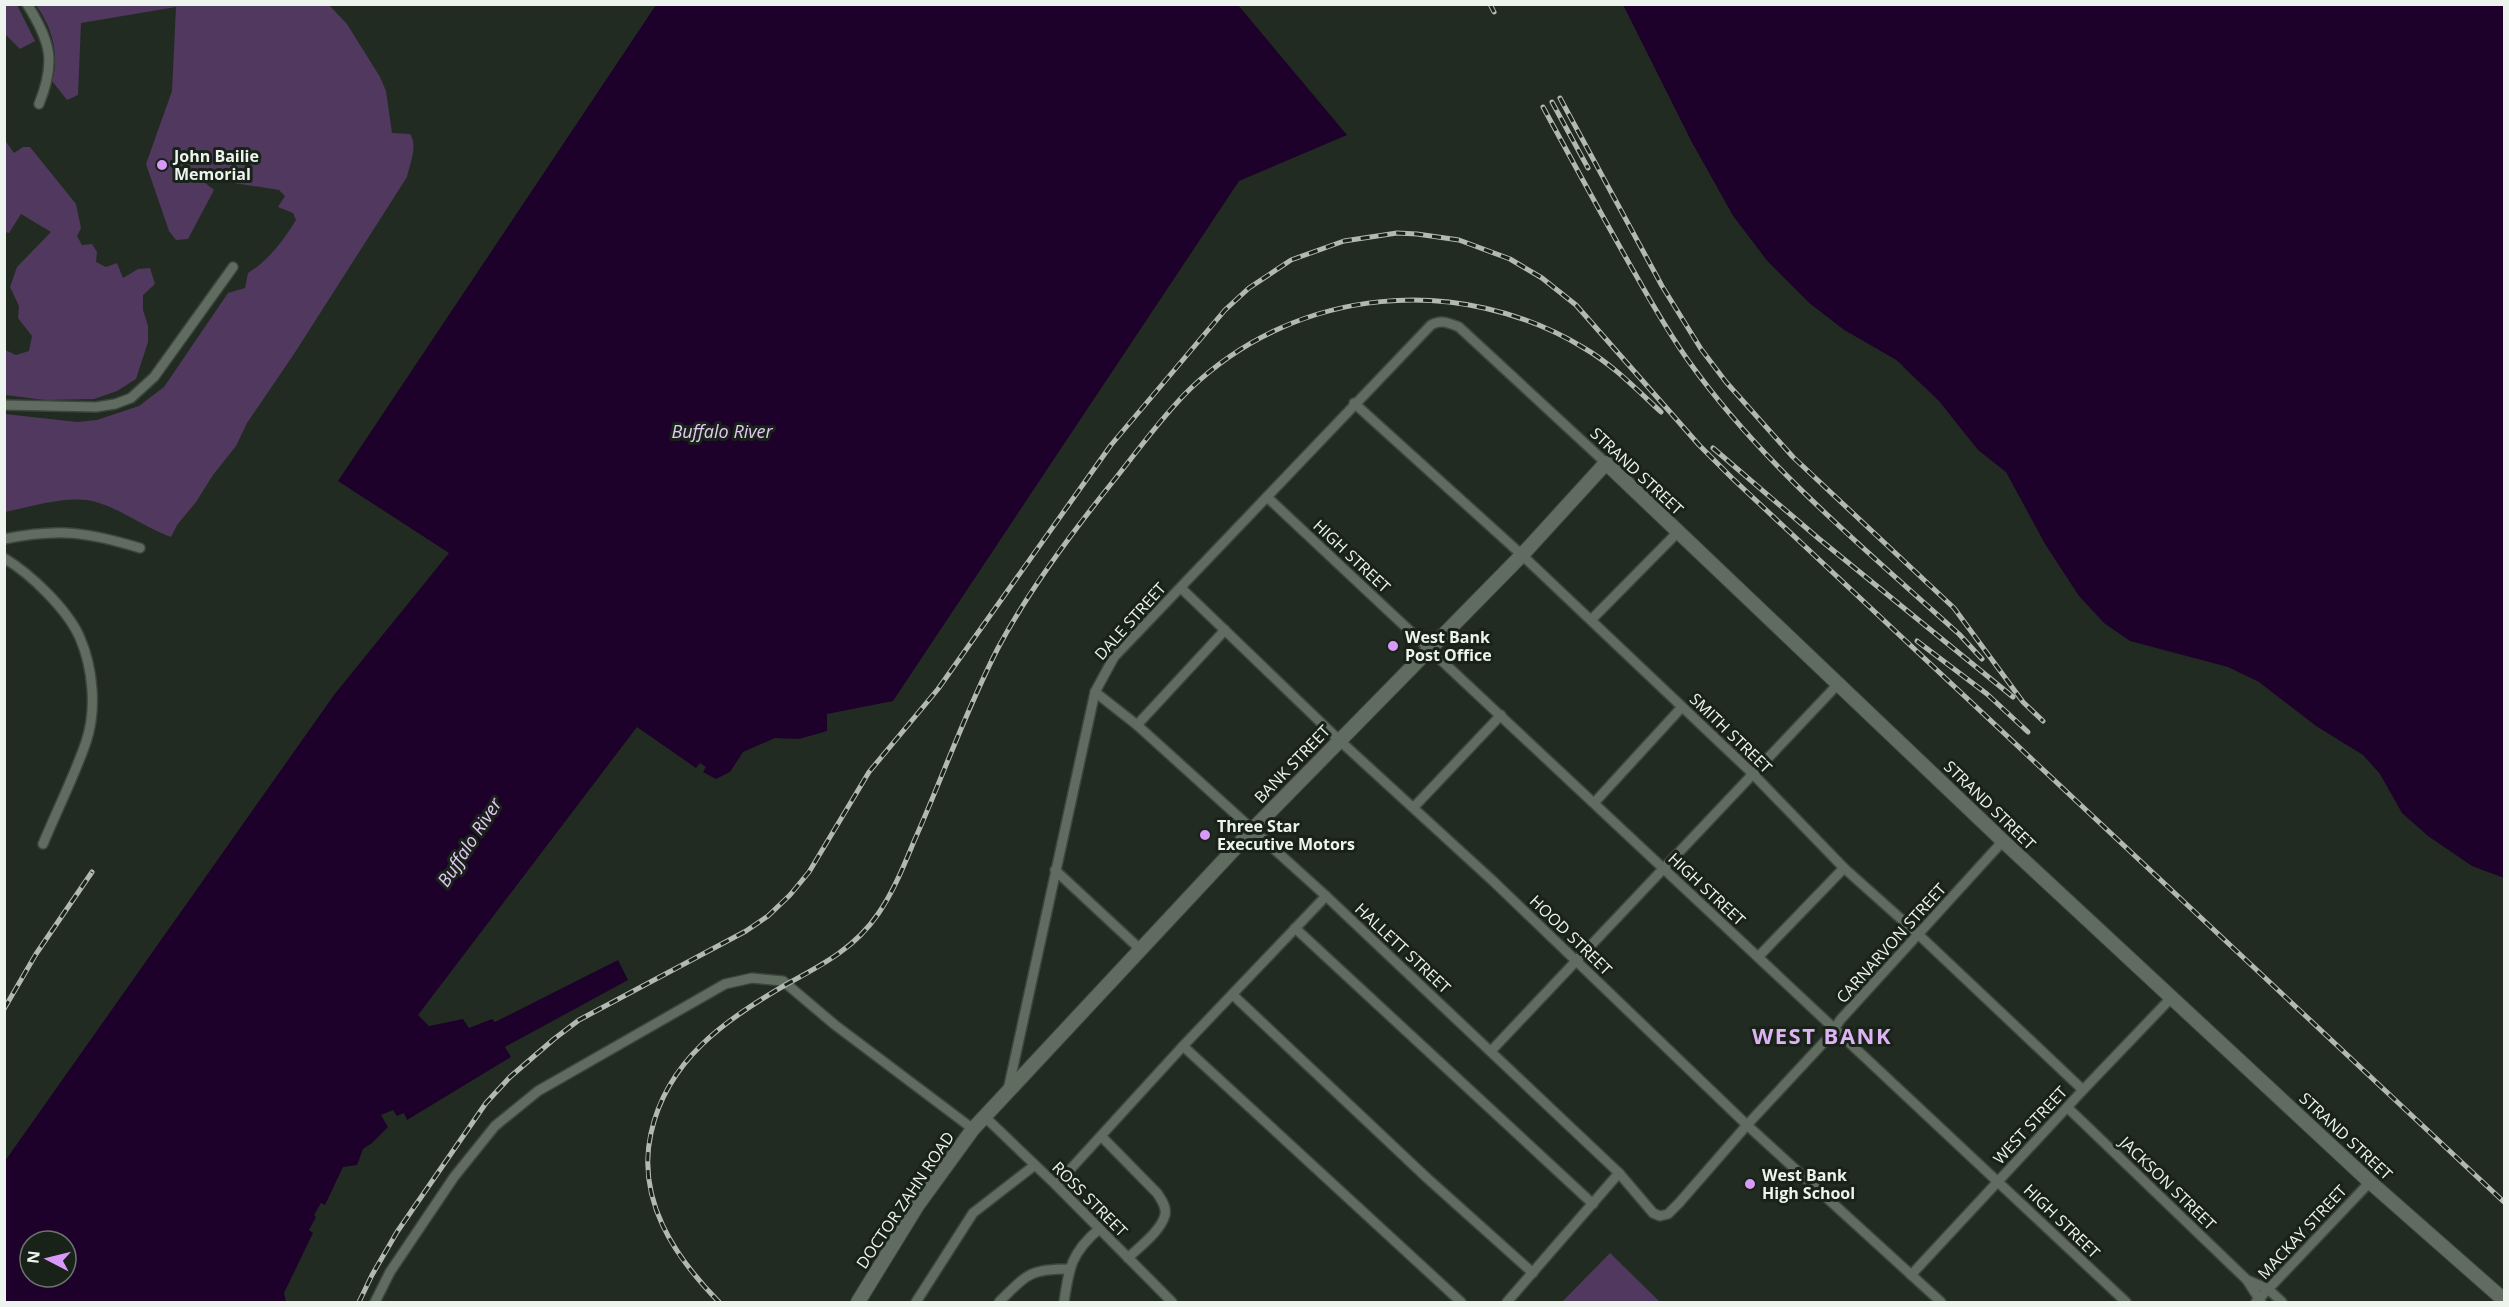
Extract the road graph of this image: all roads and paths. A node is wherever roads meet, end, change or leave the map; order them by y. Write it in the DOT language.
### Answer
graph roads {
  1 [pos="27,4"];
  2 [pos="39,104"];
  3 [pos="232,267"];
  4 [pos="1459,327"];
  5 [pos="1354,403"];
  6 [pos="4,405"];
  7 [pos="1606,464"];
  8 [pos="1267,497"];
  9 [pos="1678,532"];
  10 [pos="4,539"];
  11 [pos="140,548"];
  12 [pos="1522,555"];
  13 [pos="4,558"];
  14 [pos="1181,588"];
  15 [pos="1591,620"];
  16 [pos="1225,630"];
  17 [pos="1430,648"];
  18 [pos="1839,683"];
  19 [pos="1095,692"];
  20 [pos="1682,707"];
  21 [pos="1501,715"];
  22 [pos="1137,725"];
  23 [pos="1339,740"];
  24 [pos="1752,773"];
  25 [pos="1594,803"];
  26 [pos="1414,807"];
  27 [pos="1253,829"];
  28 [pos="2003,841"];
  29 [pos="43,844"];
  30 [pos="1663,868"];
  31 [pos="1844,868"];
  32 [pos="1055,870"];
  33 [pos="1326,896"];
  34 [pos="1295,928"];
  35 [pos="1919,935"];
  36 [pos="1141,950"];
  37 [pos="1758,957"];
  38 [pos="1576,960"];
  39 [pos="1233,995"];
  40 [pos="2172,997"];
  41 [pos="1836,1028"];
  42 [pos="1183,1046"];
  43 [pos="1491,1051"];
  44 [pos="2083,1090"];
  45 [pos="1008,1093"];
  46 [pos="2068,1108"];
  47 [pos="985,1117"];
  48 [pos="1747,1125"];
  49 [pos="973,1129"];
  50 [pos="1101,1136"];
  51 [pos="1035,1165"];
  52 [pos="1618,1173"];
  53 [pos="1998,1181"];
  54 [pos="2370,1182"];
  55 [pos="1056,1185"];
  56 [pos="1682,1200"];
  57 [pos="1593,1204"];
  58 [pos="1100,1229"];
  59 [pos="1128,1258"];
  60 [pos="1069,1269"];
  61 [pos="1533,1273"];
  62 [pos="1911,1275"];
  63 [pos="2247,1280"];
  64 [pos="2268,1289"];
  65 [pos="2505,1300"];
  66 [pos="375,1302"];
  67 [pos="858,1302"];
  68 [pos="916,1302"];
  69 [pos="999,1302"];
  70 [pos="1064,1302"];
  71 [pos="1172,1302"];
  72 [pos="1461,1302"];
  73 [pos="1507,1302"];
  74 [pos="1941,1302"];
  75 [pos="2126,1302"];
  76 [pos="2258,1302"];
  77 [pos="2282,1302"];
  1 -- 2 [label="street"];
  3 -- 6 [label="street"];
  4 -- 5 [label="street, DALE STREET"];
  4 -- 7 [label="street, STRAND STREET"];
  5 -- 8 [label="street, DALE STREET"];
  5 -- 12 [label="street, SMITH STREET"];
  7 -- 9 [label="street, STRAND STREET"];
  7 -- 12 [label="street, BANK STREET"];
  8 -- 14 [label="street, DALE STREET"];
  8 -- 17 [label="street, HIGH STREET"];
  9 -- 15 [label="street"];
  9 -- 18 [label="street, STRAND STREET"];
  10 -- 11 [label="street"];
  12 -- 15 [label="street, SMITH STREET"];
  12 -- 17 [label="street, BANK STREET"];
  13 -- 29 [label="street"];
  14 -- 16 [label="street, HOOD STREET"];
  14 -- 19 [label="street, DALE STREET"];
  15 -- 20 [label="street, SMITH STREET"];
  16 -- 22 [label="street"];
  16 -- 23 [label="street, HOOD STREET"];
  17 -- 21 [label="street, HIGH STREET"];
  17 -- 23 [label="street, BANK STREET"];
  18 -- 24 [label="street"];
  18 -- 28 [label="street, STRAND STREET"];
  19 -- 22 [label="street, HALLETT STREET"];
  19 -- 32 [label="street, DALE STREET"];
  20 -- 24 [label="street, SMITH STREET"];
  20 -- 25 [label="street"];
  21 -- 25 [label="street, HIGH STREET"];
  21 -- 26 [label="street"];
  22 -- 27 [label="street, HALLETT STREET"];
  23 -- 26 [label="street, HOOD STREET"];
  23 -- 27 [label="street, BANK STREET"];
  24 -- 30 [label="street"];
  24 -- 31 [label="street, SMITH STREET"];
  25 -- 30 [label="street, HIGH STREET"];
  26 -- 38 [label="street, HOOD STREET"];
  27 -- 33 [label="street, HALLETT STREET"];
  27 -- 36 [label="street, BANK STREET"];
  28 -- 35 [label="street, CARNARVON STREET"];
  28 -- 40 [label="street, STRAND STREET"];
  30 -- 37 [label="street, HIGH STREET"];
  30 -- 38 [label="street"];
  31 -- 35 [label="street, SMITH STREET"];
  31 -- 37 [label="street"];
  32 -- 36 [label="street"];
  32 -- 45 [label="street, DALE STREET"];
  33 -- 34 [label="street"];
  33 -- 43 [label="street, HALLETT STREET"];
  34 -- 39 [label="street"];
  34 -- 57 [label="street"];
  35 -- 41 [label="street, CARNARVON STREET"];
  35 -- 44 [label="street, SMITH STREET"];
  36 -- 45 [label="street, BANK STREET"];
  37 -- 41 [label="street, HIGH STREET"];
  38 -- 43 [label="street"];
  38 -- 48 [label="street, HOOD STREET"];
  39 -- 42 [label="street"];
  39 -- 61 [label="street"];
  40 -- 44 [label="street, WEST STREET"];
  40 -- 54 [label="street, STRAND STREET"];
  41 -- 48 [label="street, CARNARVON STREET"];
  41 -- 53 [label="street, HIGH STREET"];
  42 -- 50 [label="street"];
  42 -- 72 [label="street"];
  43 -- 52 [label="street, HALLETT STREET"];
  44 -- 46 [label="street, WEST STREET"];
  45 -- 47 [label="street, DOCTOR ZAHN ROAD"];
  46 -- 53 [label="street, WEST STREET"];
  46 -- 63 [label="street, JACKSON STREET"];
  47 -- 49 [label="street, DOCTOR ZAHN ROAD"];
  47 -- 51 [label="street, ROSS STREET"];
  48 -- 56 [label="street, CARNARVON STREET"];
  48 -- 62 [label="street, HOOD STREET"];
  49 -- 66 [label="street"];
  49 -- 67 [label="street, DOCTOR ZAHN ROAD"];
  50 -- 55 [label="street"];
  50 -- 59 [label="street"];
  51 -- 55 [label="street, ROSS STREET"];
  51 -- 68 [label="street"];
  52 -- 56 [label="street, HALLETT STREET"];
  52 -- 57 [label="street"];
  53 -- 62 [label="street, WEST STREET"];
  53 -- 75 [label="street, HIGH STREET"];
  54 -- 64 [label="street, MACKAY STREET"];
  54 -- 65 [label="street, STRAND STREET"];
  55 -- 58 [label="street, ROSS STREET"];
  57 -- 61 [label="street"];
  58 -- 59 [label="street, ROSS STREET"];
  58 -- 60 [label="street"];
  59 -- 71 [label="street, ROSS STREET"];
  60 -- 69 [label="street"];
  60 -- 70 [label="street"];
  61 -- 73 [label="street"];
  62 -- 74 [label="street, HOOD STREET"];
  63 -- 64 [label="street, JACKSON STREET"];
  63 -- 76 [label="street, JACKSON STREET"];
  64 -- 76 [label="street, MACKAY STREET"];
  64 -- 77 [label="street, JACKSON STREET"];
}
